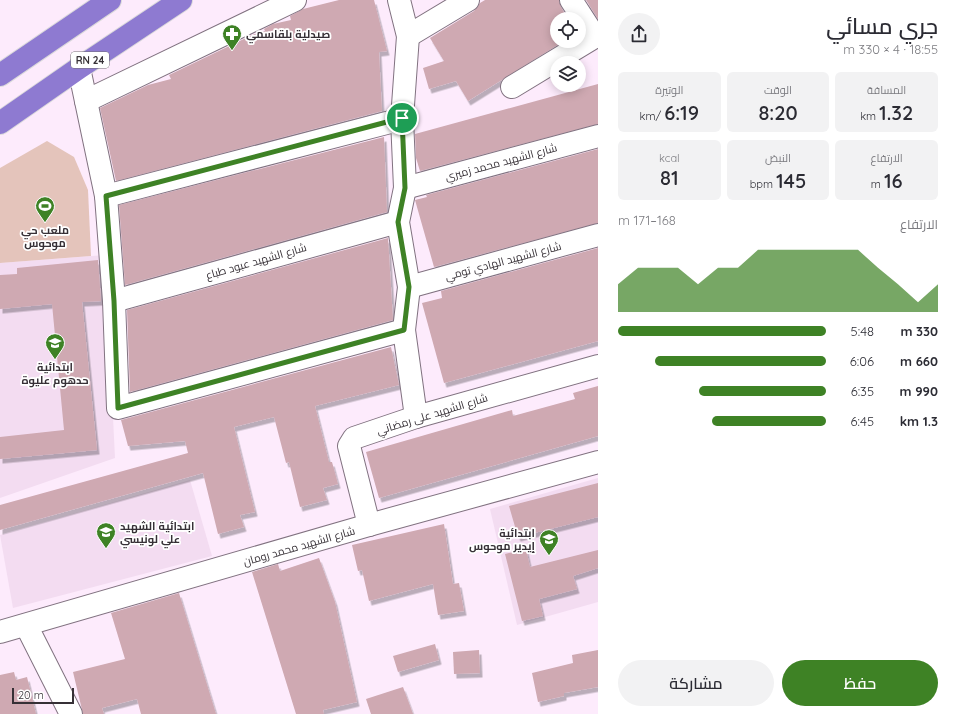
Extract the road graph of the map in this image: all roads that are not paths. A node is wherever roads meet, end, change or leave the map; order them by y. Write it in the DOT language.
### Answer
graph roads {
  1 [pos="110,0"];
  2 [pos="181,0"];
  3 [pos="295,0"];
  4 [pos="399,0"];
  5 [pos="468,0"];
  6 [pos="571,0"];
  7 [pos="408,36"];
  8 [pos="596,36"];
  9 [pos="79,68"];
  10 [pos="0,75"];
  11 [pos="512,87"];
  12 [pos="86,101"];
  13 [pos="402,118"];
  14 [pos="0,123"];
  15 [pos="598,136"];
  16 [pos="405,188"];
  17 [pos="106,196"];
  18 [pos="398,222"];
  19 [pos="598,235"];
  20 [pos="409,287"];
  21 [pos="114,301"];
  22 [pos="404,330"];
  23 [pos="598,366"];
  24 [pos="416,417"];
  25 [pos="598,462"];
  26 [pos="369,525"];
  27 [pos="26,625"];
  28 [pos="0,632"];
  29 [pos="71,714"];
  1 -- 10 [label="highway"];
  2 -- 9 [label="highway, RN 24"];
  3 -- 12 [label="street"];
  4 -- 7 [label="street"];
  5 -- 7 [label="street"];
  6 -- 8 [label="street"];
  7 -- 13 [label="street"];
  8 -- 11 [label="street"];
  9 -- 12 [label="street"];
  9 -- 14 [label="highway, RN 24"];
  12 -- 17 [label="street"];
  13 -- 16 [label="street"];
  13 -- 17 [label="street"];
  15 -- 16 [label="street, شارع الشهيد محمد زميري"];
  16 -- 18 [label="street"];
  17 -- 21 [label="street"];
  18 -- 20 [label="street"];
  18 -- 21 [label="street, شارع الشهيد عبود طباع"];
  19 -- 20 [label="street, شارع الشهيد الهادي تومي"];
  20 -- 22 [label="street"];
  21 -- 22 [label="street"];
  22 -- 24 [label="street"];
  23 -- 24 [label="street, شارع الشهيد على رمضاني"];
  24 -- 26 [label="street, شارع الشهيد على رمضاني"];
  25 -- 26 [label="street, شارع الشهيد محمد رومان"];
  26 -- 27 [label="street, شارع الشهيد محمد رومان"];
  27 -- 28 [label="street, شارع الشهيد محمد رومان"];
  27 -- 29 [label="street"];
}
